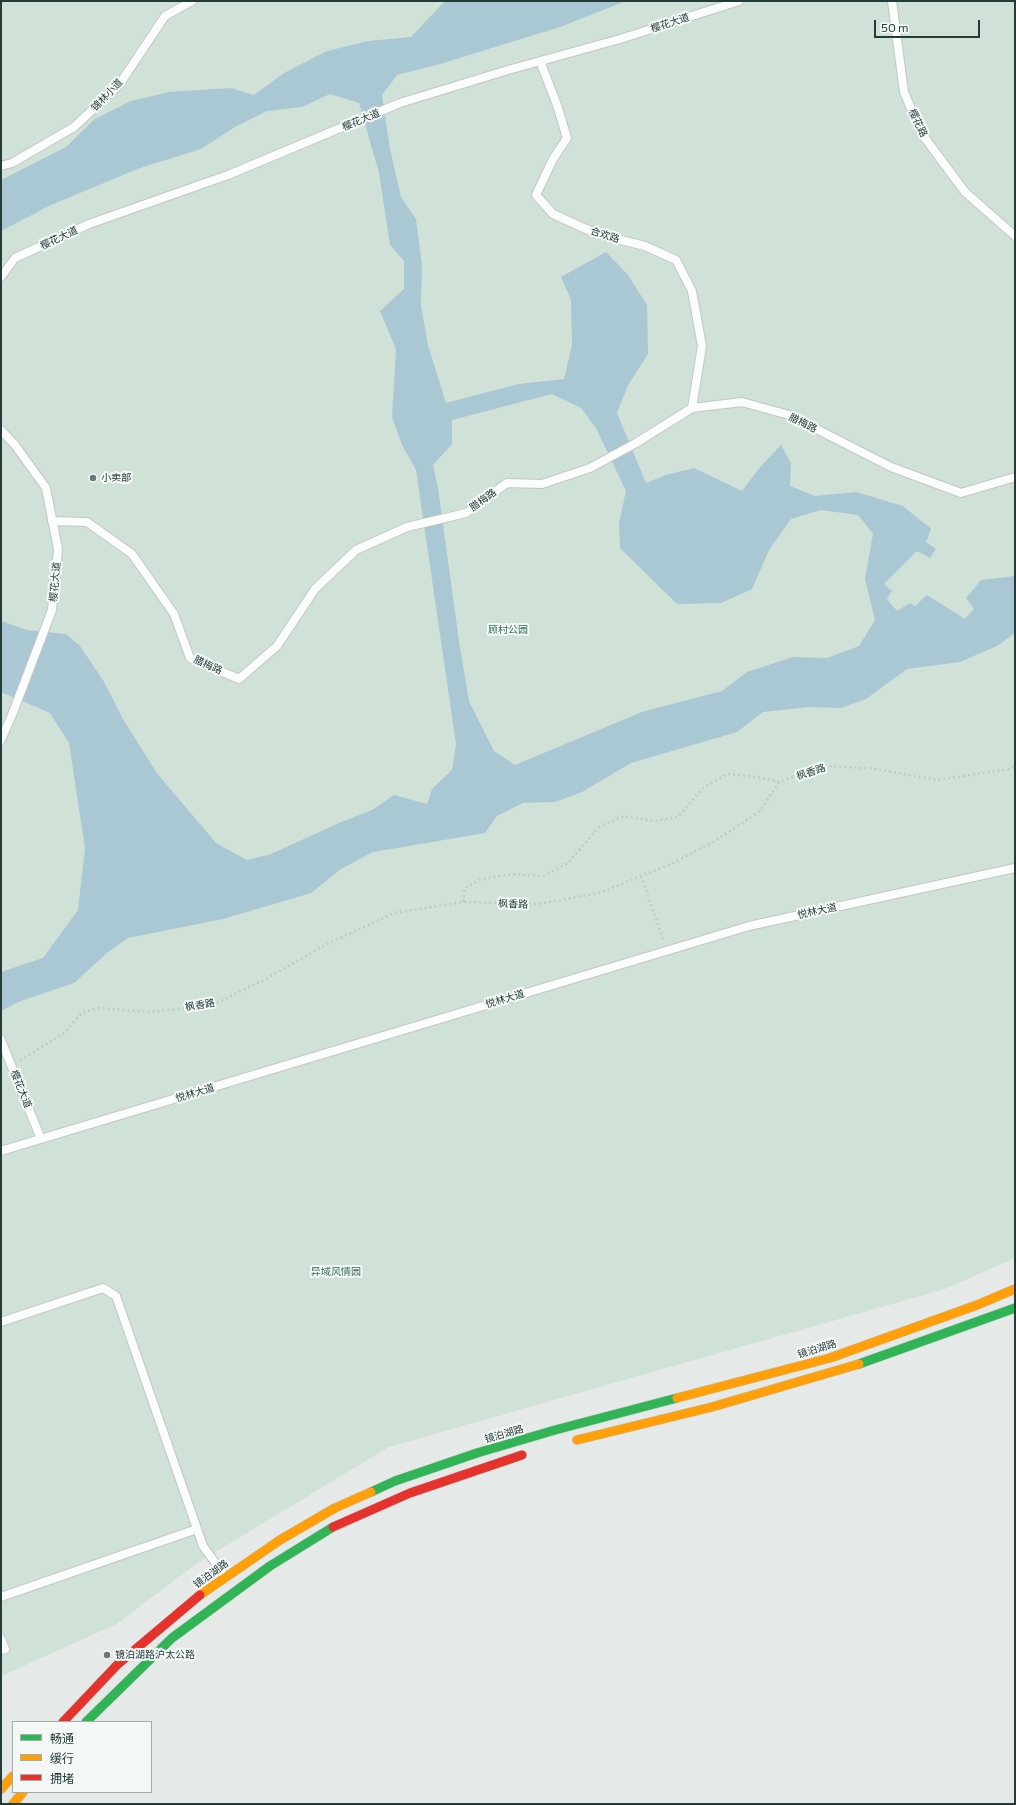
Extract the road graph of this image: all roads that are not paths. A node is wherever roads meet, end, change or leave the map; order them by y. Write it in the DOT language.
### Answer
graph roads {
  1 [pos="192,1"];
  2 [pos="739,1"];
  3 [pos="892,1"];
  4 [pos="540,61"];
  5 [pos="1,166"];
  6 [pos="1015,236"];
  7 [pos="1,277"];
  8 [pos="692,408"];
  9 [pos="1,430"];
  10 [pos="1015,477"];
  11 [pos="52,522"];
  12 [pos="1,740"];
  13 [pos="1015,868"];
  14 [pos="1,1040"];
  15 [pos="41,1139"];
  16 [pos="1,1151"];
  17 [pos="1015,1289"];
  18 [pos="1015,1308"];
  19 [pos="1,1322"];
  20 [pos="567,1442"];
  21 [pos="530,1452"];
  22 [pos="197,1529"];
  23 [pos="225,1577"];
  24 [pos="1,1597"];
  25 [pos="1,1639"];
  26 [pos="1,1650"];
  27 [pos="65,1721"];
  28 [pos="87,1721"];
  29 [pos="12,1777"];
  30 [pos="1,1789"];
  31 [pos="23,1793"];
  32 [pos="13,1804"];
  1 -- 5 [label="lane, 锦林小道"];
  2 -- 4 [label="lane, 樱花大道"];
  3 -- 6 [label="lane, 樱花路"];
  4 -- 7 [label="lane, 樱花大道"];
  4 -- 8 [label="lane, 合欢路"];
  8 -- 10 [label="lane, 腊梅路"];
  8 -- 11 [label="lane, 腊梅路"];
  9 -- 11 [label="lane, 樱花大道"];
  11 -- 12 [label="lane, 樱花大道"];
  13 -- 15 [label="lane, 悦林大道"];
  14 -- 15 [label="lane, 樱花大道"];
  15 -- 16 [label="lane, 悦林大道"];
  17 -- 23 [label="street, 镜泊湖路"];
  18 -- 20 [label="street"];
  19 -- 22 [label="lane"];
  21 -- 28 [label="street"];
  22 -- 23 [label="lane"];
  22 -- 24 [label="lane"];
  23 -- 27 [label="street, 镜泊湖路"];
  25 -- 26 [label="lane"];
  29 -- 30 [label="street"];
  31 -- 32 [label="street"];
}
